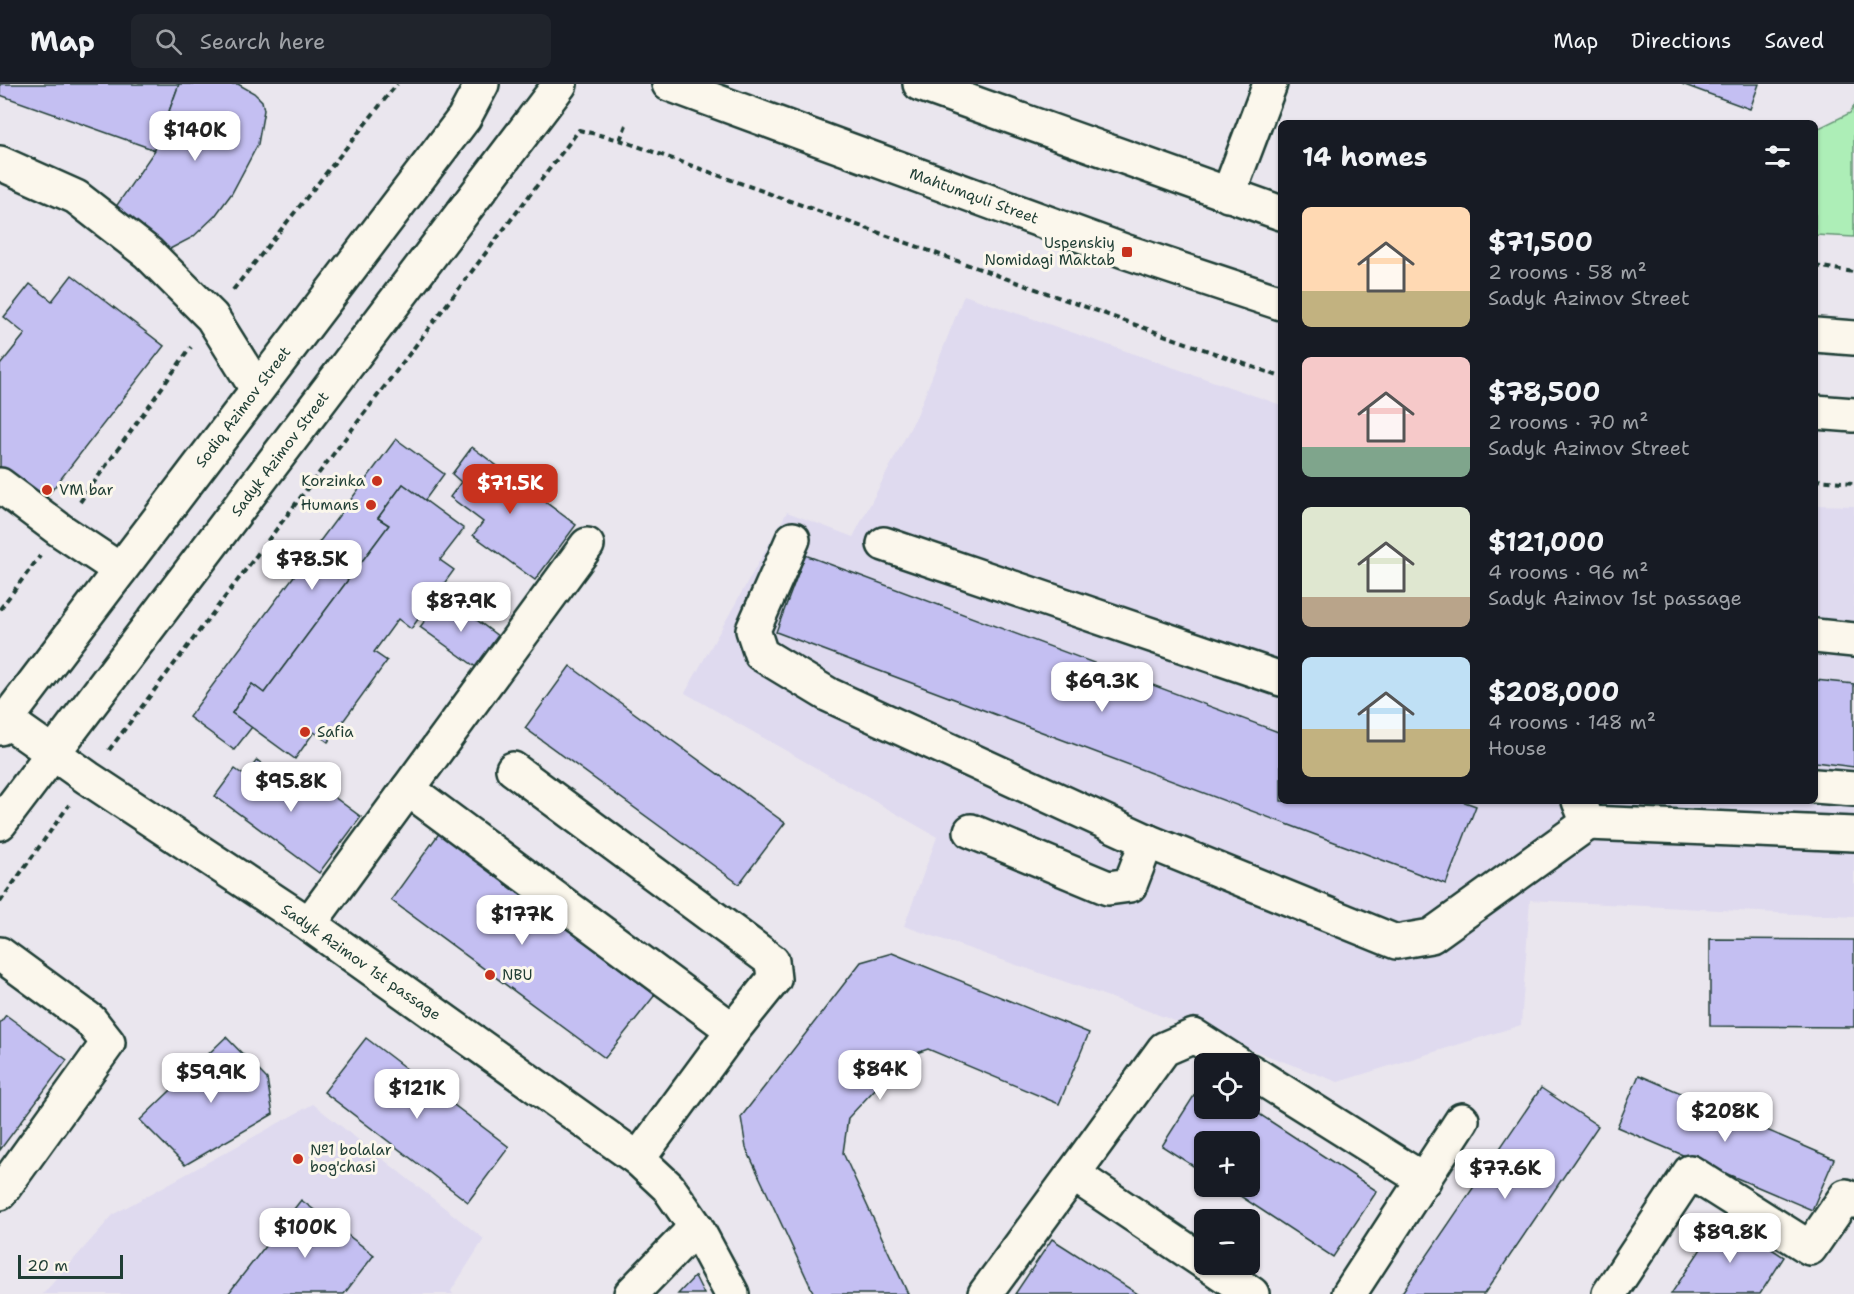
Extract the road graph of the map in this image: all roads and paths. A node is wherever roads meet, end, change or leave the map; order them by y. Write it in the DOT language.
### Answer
graph roads {
  1 [pos="482,84"];
  2 [pos="560,84"];
  3 [pos="669,84"];
  4 [pos="920,84"];
  5 [pos="1270,84"];
  6 [pos="626,126"];
  7 [pos="620,140"];
  8 [pos="0,163"];
  9 [pos="1228,195"];
  10 [pos="1278,212"];
  11 [pos="1818,266"];
  12 [pos="1854,272"];
  13 [pos="1278,302"];
  14 [pos="1818,335"];
  15 [pos="1854,338"];
  16 [pos="1278,377"];
  17 [pos="257,389"];
  18 [pos="1818,412"];
  19 [pos="1854,415"];
  20 [pos="1818,480"];
  21 [pos="1854,483"];
  22 [pos="0,485"];
  23 [pos="793,539"];
  24 [pos="884,544"];
  25 [pos="587,545"];
  26 [pos="120,570"];
  27 [pos="1818,636"];
  28 [pos="1854,640"];
  29 [pos="1278,679"];
  30 [pos="3,724"];
  31 [pos="53,754"];
  32 [pos="513,769"];
  33 [pos="88,778"];
  34 [pos="1818,786"];
  35 [pos="408,789"];
  36 [pos="1854,789"];
  37 [pos="1668,804"];
  38 [pos="1584,812"];
  39 [pos="0,823"];
  40 [pos="1632,823"];
  41 [pos="971,831"];
  42 [pos="1854,834"];
  43 [pos="1147,841"];
  44 [pos="0,902"];
  45 [pos="309,924"];
  46 [pos="0,954"];
  47 [pos="733,1030"];
  48 [pos="1221,1053"];
  49 [pos="1260,1077"];
  50 [pos="1462,1120"];
  51 [pos="638,1159"];
  52 [pos="1073,1174"];
  53 [pos="1424,1180"];
  54 [pos="0,1193"];
  55 [pos="1854,1201"];
  56 [pos="696,1227"];
  57 [pos="1194,1255"];
  58 [pos="1224,1275"];
  59 [pos="631,1294"];
  60 [pos="732,1294"];
  61 [pos="985,1294"];
  62 [pos="1252,1294"];
  63 [pos="1349,1294"];
  64 [pos="1609,1294"];
  1 -- 17 [label="main road, Sodiq Azimov Street"];
  2 -- 31 [label="main road, Sadyk Azimov Street"];
  3 -- 13 [label="main road, Mahtumquli Street"];
  4 -- 9 [label="main road"];
  5 -- 9 [label="main road"];
  6 -- 7 [label="path"];
  7 -- 16 [label="path"];
  7 -- 33 [label="path"];
  8 -- 17 [label="main road"];
  9 -- 10 [label="main road"];
  11 -- 12 [label="path"];
  14 -- 15 [label="main road"];
  17 -- 26 [label="main road, Sodiq Azimov Street"];
  18 -- 19 [label="main road"];
  20 -- 21 [label="path"];
  22 -- 26 [label="main road"];
  23 -- 43 [label="main road"];
  24 -- 29 [label="main road"];
  25 -- 35 [label="main road"];
  26 -- 30 [label="main road, Sodiq Azimov Street"];
  27 -- 28 [label="main road"];
  30 -- 31 [label="main road, Sadyk Azimov 1st passage"];
  31 -- 33 [label="main road, Sadyk Azimov 1st passage"];
  31 -- 39 [label="main road, Sadyk Azimov Street"];
  32 -- 47 [label="main road"];
  33 -- 44 [label="path"];
  33 -- 45 [label="main road, Sadyk Azimov 1st passage"];
  34 -- 36 [label="main road"];
  35 -- 45 [label="main road"];
  35 -- 47 [label="main road"];
  37 -- 40 [label="main road"];
  38 -- 40 [label="main road"];
  38 -- 43 [label="main road"];
  40 -- 42 [label="main road"];
  41 -- 43 [label="main road"];
  45 -- 51 [label="main road, Sadyk Azimov 1st passage"];
  46 -- 54 [label="main road"];
  47 -- 51 [label="main road"];
  48 -- 52 [label="main road"];
  49 -- 53 [label="main road"];
  50 -- 53 [label="main road"];
  51 -- 56 [label="main road, Sadyk Azimov 1st passage"];
  52 -- 57 [label="main road"];
  52 -- 61 [label="main road"];
  53 -- 63 [label="main road"];
  55 -- 64 [label="main road"];
  56 -- 59 [label="main road"];
  56 -- 60 [label="main road, Sadyk Azimov 1st passage"];
  58 -- 62 [label="main road"];
}
